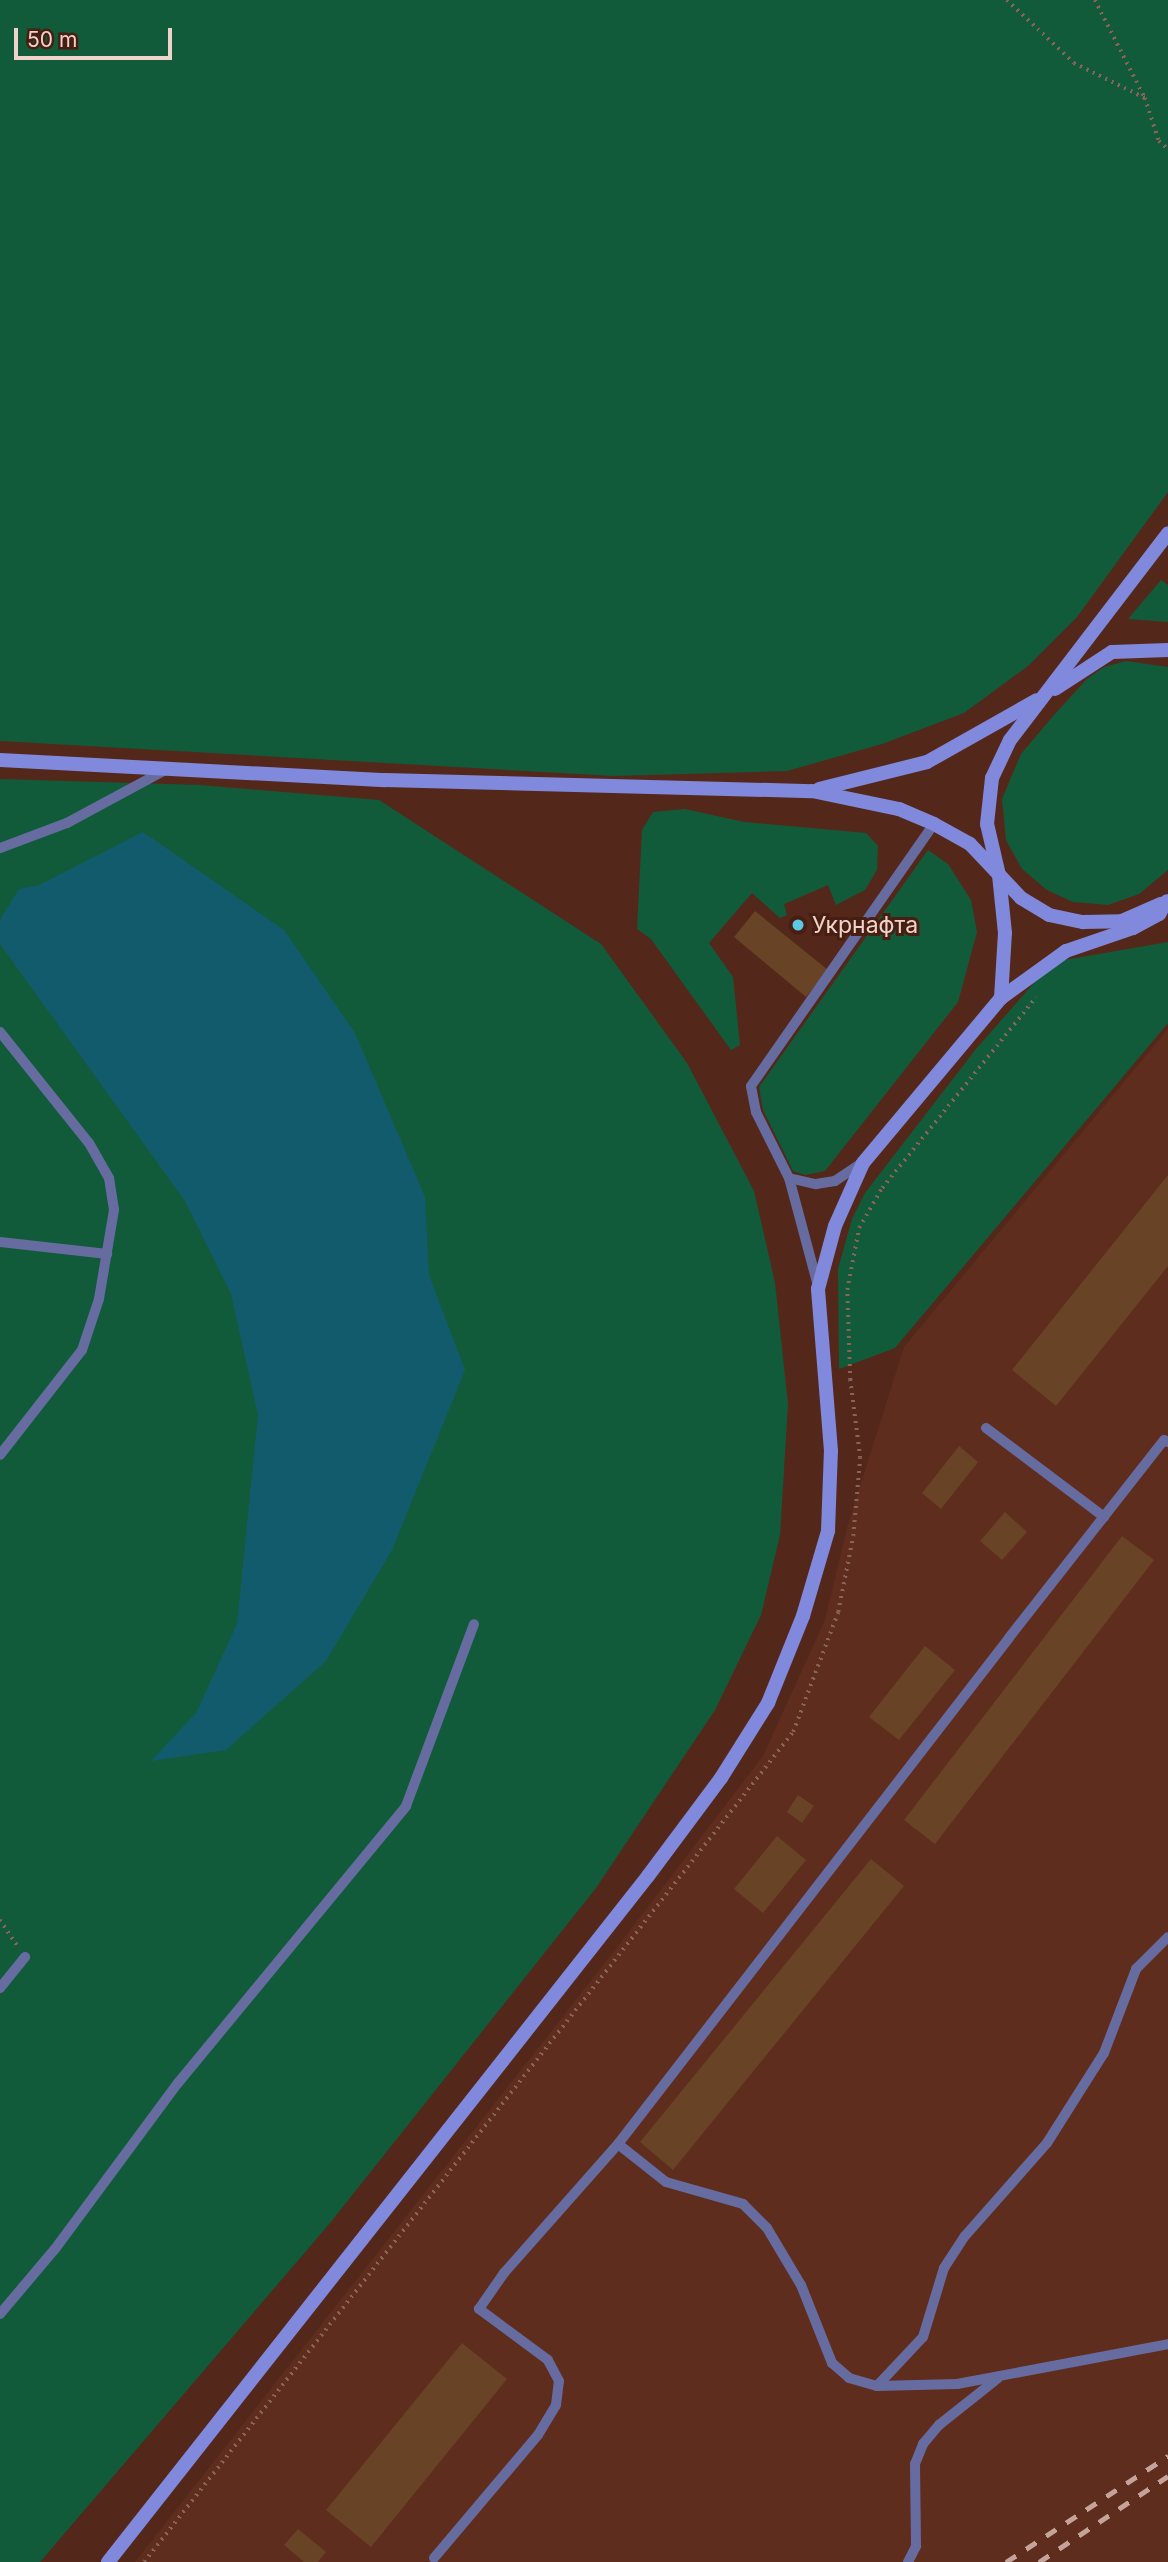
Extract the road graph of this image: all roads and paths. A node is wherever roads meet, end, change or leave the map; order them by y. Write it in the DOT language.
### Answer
graph roads {
  1 [pos="1007,0"];
  2 [pos="1095,0"];
  3 [pos="1145,98"];
  4 [pos="1168,149"];
  5 [pos="1168,533"];
  6 [pos="1168,650"];
  7 [pos="1045,695"];
  8 [pos="0,760"];
  9 [pos="168,769"];
  10 [pos="813,791"];
  11 [pos="934,824"];
  12 [pos="0,848"];
  13 [pos="999,875"];
  14 [pos="1168,901"];
  15 [pos="1040,992"];
  16 [pos="1001,998"];
  17 [pos="0,1031"];
  18 [pos="863,1163"];
  19 [pos="789,1178"];
  20 [pos="0,1242"];
  21 [pos="107,1254"];
  22 [pos="818,1289"];
  23 [pos="986,1428"];
  24 [pos="1168,1442"];
  25 [pos="0,1455"];
  26 [pos="1104,1517"];
  27 [pos="474,1624"];
  28 [pos="0,1920"];
  29 [pos="1168,1937"];
  30 [pos="24,1957"];
  31 [pos="0,1988"];
  32 [pos="618,2144"];
  33 [pos="0,2314"];
  34 [pos="1168,2344"];
  35 [pos="1001,2375"];
  36 [pos="877,2386"];
  37 [pos="434,2558"];
  38 [pos="108,2562"];
  39 [pos="144,2562"];
  40 [pos="908,2562"];
  1 -- 3 [label="path"];
  2 -- 3 [label="path"];
  3 -- 4 [label="path"];
  5 -- 7 [label="main road"];
  6 -- 7 [label="main road"];
  7 -- 10 [label="main road"];
  7 -- 13 [label="main road"];
  8 -- 9 [label="main road"];
  9 -- 10 [label="main road"];
  9 -- 12 [label="lane"];
  10 -- 11 [label="main road"];
  11 -- 13 [label="main road"];
  11 -- 19 [label="lane"];
  13 -- 14 [label="main road"];
  13 -- 16 [label="main road"];
  14 -- 16 [label="main road"];
  15 -- 39 [label="path"];
  16 -- 18 [label="main road"];
  17 -- 21 [label="lane"];
  18 -- 19 [label="lane"];
  18 -- 22 [label="main road"];
  19 -- 22 [label="lane"];
  20 -- 21 [label="lane"];
  21 -- 25 [label="lane"];
  22 -- 38 [label="main road"];
  23 -- 26 [label="lane"];
  24 -- 26 [label="lane"];
  26 -- 32 [label="lane"];
  27 -- 33 [label="lane"];
  28 -- 30 [label="path"];
  29 -- 36 [label="lane"];
  30 -- 31 [label="lane"];
  32 -- 36 [label="lane"];
  32 -- 37 [label="lane"];
  34 -- 35 [label="lane"];
  35 -- 36 [label="lane"];
  35 -- 40 [label="lane"];
}
